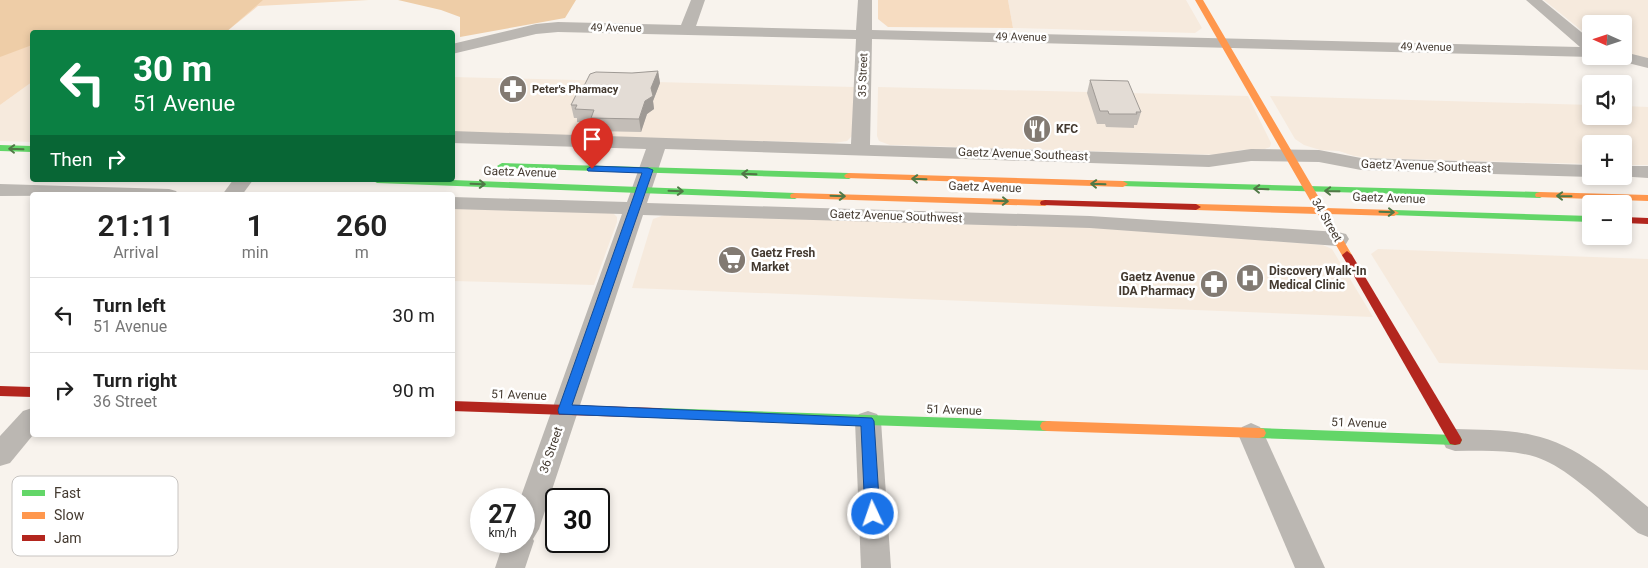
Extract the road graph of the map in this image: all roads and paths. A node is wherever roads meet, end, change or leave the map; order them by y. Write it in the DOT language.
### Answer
graph roads {
  1 [pos="698,0"];
  2 [pos="865,0"];
  3 [pos="1199,0"];
  4 [pos="1533,0"];
  5 [pos="688,29"];
  6 [pos="864,34"];
  7 [pos="1224,42"];
  8 [pos="1582,42"];
  9 [pos="455,48"];
  10 [pos="1582,50"];
  11 [pos="1632,59"];
  12 [pos="1648,63"];
  13 [pos="455,137"];
  14 [pos="657,144"];
  15 [pos="0,148"];
  16 [pos="30,149"];
  17 [pos="860,150"];
  18 [pos="1290,156"];
  19 [pos="492,166"];
  20 [pos="1582,171"];
  21 [pos="1632,172"];
  22 [pos="1648,172"];
  23 [pos="242,182"];
  24 [pos="430,182"];
  25 [pos="0,190"];
  26 [pos="641,190"];
  27 [pos="1310,190"];
  28 [pos="68,192"];
  29 [pos="234,192"];
  30 [pos="1648,198"];
  31 [pos="455,203"];
  32 [pos="1582,207"];
  33 [pos="1632,208"];
  34 [pos="1648,208"];
  35 [pos="1321,210"];
  36 [pos="1528,217"];
  37 [pos="1582,219"];
  38 [pos="1632,220"];
  39 [pos="1648,221"];
  40 [pos="1338,239"];
  41 [pos="0,391"];
  42 [pos="30,392"];
  43 [pos="455,406"];
  44 [pos="564,410"];
  45 [pos="30,420"];
  46 [pos="868,421"];
  47 [pos="1251,434"];
  48 [pos="1455,440"];
  49 [pos="0,455"];
  50 [pos="535,496"];
  51 [pos="1648,524"];
  52 [pos="516,553"];
  53 [pos="510,568"];
  54 [pos="876,568"];
  55 [pos="1310,568"];
  1 -- 5 [label="street"];
  2 -- 6 [label="street, 35 Street"];
  3 -- 7 [label="main road, 34 Street"];
  4 -- 8 [label="street"];
  5 -- 6 [label="street, 49 Avenue"];
  5 -- 9 [label="street, 49 Avenue"];
  6 -- 7 [label="street, 49 Avenue"];
  6 -- 17 [label="street, 35 Street"];
  7 -- 10 [label="street, 49 Avenue"];
  7 -- 18 [label="main road, 34 Street"];
  11 -- 12 [label="street"];
  13 -- 14 [label="street, Gaetz Avenue Southeast"];
  14 -- 17 [label="street, Gaetz Avenue Southeast"];
  14 -- 26 [label="street, 36 Street"];
  16 -- 15 [label="main road, one-way"];
  17 -- 18 [label="street, Gaetz Avenue Southeast"];
  18 -- 20 [label="street, Gaetz Avenue Southeast"];
  18 -- 27 [label="main road, 34 Street"];
  19 -- 26 [label="main road, Gaetz Avenue"];
  21 -- 22 [label="street"];
  23 -- 29 [label="street"];
  24 -- 26 [label="main road, Gaetz Avenue, one-way"];
  25 -- 28 [label="street"];
  27 -- 26 [label="main road, Gaetz Avenue, one-way"];
  26 -- 31 [label="street, Gaetz Avenue Southwest"];
  26 -- 35 [label="main road, Gaetz Avenue, one-way"];
  26 -- 40 [label="street, Gaetz Avenue Southwest"];
  26 -- 44 [label="street, 36 Street"];
  30 -- 27 [label="main road, Gaetz Avenue, one-way"];
  27 -- 35 [label="main road, 34 Street"];
  32 -- 36 [label="main road"];
  33 -- 34 [label="main road"];
  35 -- 36 [label="main road, Gaetz Avenue, one-way"];
  35 -- 40 [label="main road, 34 Street"];
  36 -- 37 [label="main road, Gaetz Avenue"];
  38 -- 39 [label="main road"];
  40 -- 48 [label="main road, 34 Street"];
  41 -- 42 [label="main road"];
  43 -- 44 [label="main road, 51 Avenue"];
  44 -- 46 [label="main road, 51 Avenue"];
  44 -- 50 [label="street, 36 Street"];
  45 -- 49 [label="street"];
  46 -- 47 [label="main road, 51 Avenue"];
  46 -- 54 [label="street"];
  47 -- 48 [label="main road, 51 Avenue"];
  47 -- 55 [label="street"];
  48 -- 51 [label="street"];
  52 -- 53 [label="street"];
}
